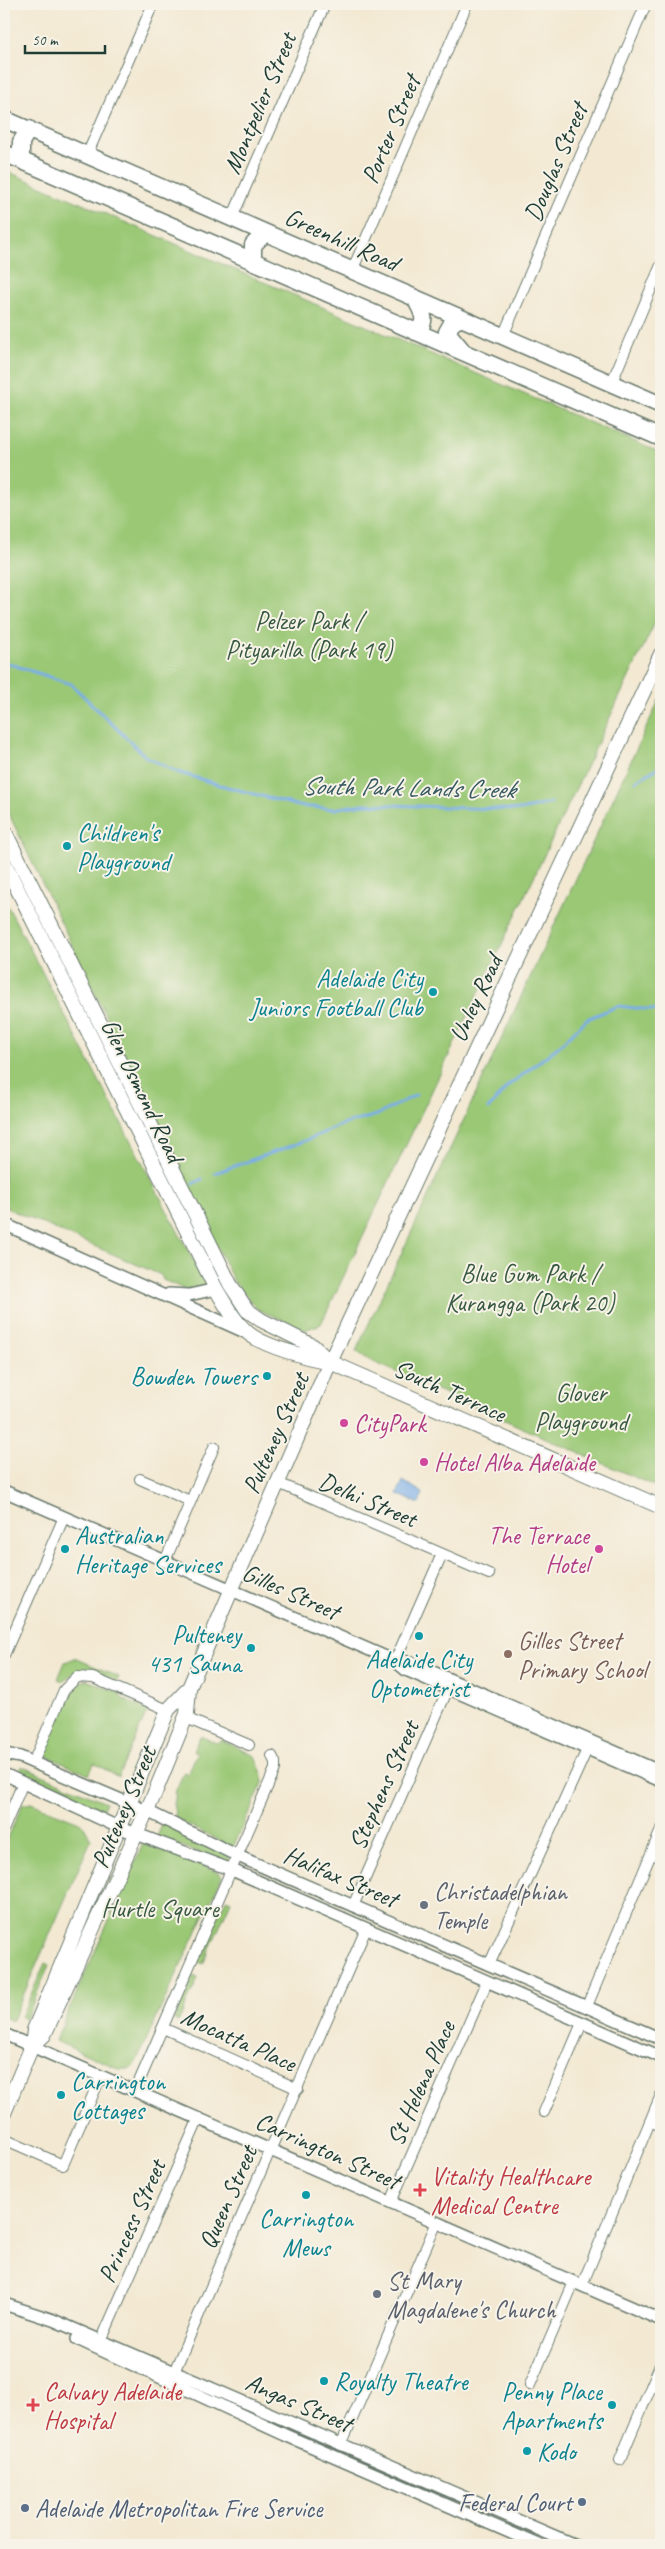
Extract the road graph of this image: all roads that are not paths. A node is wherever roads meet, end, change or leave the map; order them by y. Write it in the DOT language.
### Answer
graph roads {
  1 [pos="153,4"];
  2 [pos="325,4"];
  3 [pos="467,4"];
  4 [pos="646,4"];
  5 [pos="4,118"];
  6 [pos="28,129"];
  7 [pos="4,153"];
  8 [pos="87,155"];
  9 [pos="21,160"];
  10 [pos="232,218"];
  11 [pos="265,233"];
  12 [pos="254,262"];
  13 [pos="661,265"];
  14 [pos="352,271"];
  15 [pos="415,298"];
  16 [pos="461,318"];
  17 [pos="416,332"];
  18 [pos="503,336"];
  19 [pos="463,352"];
  20 [pos="611,384"];
  21 [pos="660,408"];
  22 [pos="661,438"];
  23 [pos="661,654"];
  24 [pos="4,830"];
  25 [pos="4,862"];
  26 [pos="168,1160"];
  27 [pos="155,1166"];
  28 [pos="4,1224"];
  29 [pos="230,1284"];
  30 [pos="216,1289"];
  31 [pos="160,1293"];
  32 [pos="248,1334"];
  33 [pos="330,1362"];
  34 [pos="214,1448"];
  35 [pos="140,1479"];
  36 [pos="278,1483"];
  37 [pos="4,1491"];
  38 [pos="190,1501"];
  39 [pos="661,1507"];
  40 [pos="64,1517"];
  41 [pos="442,1554"];
  42 [pos="165,1561"];
  43 [pos="489,1574"];
  44 [pos="231,1590"];
  45 [pos="4,1655"];
  46 [pos="395,1661"];
  47 [pos="450,1684"];
  48 [pos="189,1688"];
  49 [pos="168,1710"];
  50 [pos="186,1718"];
  51 [pos="589,1745"];
  52 [pos="249,1746"];
  53 [pos="4,1754"];
  54 [pos="272,1756"];
  55 [pos="33,1763"];
  56 [pos="661,1772"];
  57 [pos="4,1774"];
  58 [pos="661,1781"];
  59 [pos="22,1785"];
  60 [pos="129,1804"];
  61 [pos="147,1811"];
  62 [pos="118,1827"];
  63 [pos="4,1828"];
  64 [pos="661,1830"];
  65 [pos="137,1835"];
  66 [pos="238,1856"];
  67 [pos="232,1870"];
  68 [pos="353,1906"];
  69 [pos="347,1920"];
  70 [pos="366,1929"];
  71 [pos="489,1965"];
  72 [pos="488,1982"];
  73 [pos="587,2006"];
  74 [pos="581,2022"];
  75 [pos="163,2028"];
  76 [pos="4,2034"];
  77 [pos="661,2039"];
  78 [pos="32,2046"];
  79 [pos="661,2057"];
  80 [pos="101,2076"];
  81 [pos="298,2089"];
  82 [pos="135,2091"];
  83 [pos="661,2095"];
  84 [pos="544,2112"];
  85 [pos="4,2114"];
  86 [pos="199,2118"];
  87 [pos="650,2121"];
  88 [pos="661,2126"];
  89 [pos="4,2139"];
  90 [pos="271,2150"];
  91 [pos="391,2202"];
  92 [pos="437,2222"];
  93 [pos="578,2284"];
  94 [pos="4,2304"];
  95 [pos="661,2320"];
  96 [pos="101,2341"];
  97 [pos="661,2363"];
  98 [pos="174,2372"];
  99 [pos="530,2385"];
  100 [pos="341,2445"];
  101 [pos="620,2460"];
  102 [pos="539,2545"];
  103 [pos="575,2545"];
  1 -- 8 [label="street"];
  2 -- 10 [label="street, Montpelier Street"];
  3 -- 14 [label="street, Porter Street"];
  4 -- 18 [label="street, Douglas Street"];
  5 -- 6 [label="highway, Greenhill Road"];
  6 -- 8 [label="highway, Greenhill Road"];
  6 -- 9 [label="highway"];
  7 -- 9 [label="highway"];
  8 -- 10 [label="highway, Greenhill Road"];
  9 -- 12 [label="highway"];
  10 -- 11 [label="highway, Greenhill Road"];
  11 -- 12 [label="highway"];
  11 -- 14 [label="highway, Greenhill Road"];
  12 -- 17 [label="highway"];
  13 -- 20 [label="street"];
  14 -- 15 [label="highway, Greenhill Road"];
  15 -- 16 [label="highway, Greenhill Road"];
  15 -- 17 [label="highway"];
  16 -- 18 [label="highway, Greenhill Road"];
  16 -- 19 [label="highway"];
  17 -- 19 [label="highway"];
  18 -- 20 [label="highway, Greenhill Road"];
  19 -- 22 [label="highway"];
  20 -- 21 [label="highway, Greenhill Road"];
  23 -- 33 [label="main road, Unley Road"];
  24 -- 26 [label="main road, Glen Osmond Road"];
  25 -- 27 [label="main road, Glen Osmond Road"];
  26 -- 27 [label="main road"];
  26 -- 29 [label="main road, Glen Osmond Road"];
  27 -- 30 [label="main road, Glen Osmond Road"];
  28 -- 31 [label="street, South Terrace"];
  29 -- 30 [label="main road, South Terrace"];
  29 -- 33 [label="main road, South Terrace"];
  30 -- 31 [label="street, South Terrace"];
  30 -- 32 [label="main road, Glen Osmond Road"];
  31 -- 32 [label="street, South Terrace"];
  32 -- 33 [label="main road, South Terrace"];
  33 -- 36 [label="main road, Pulteney Street"];
  33 -- 39 [label="main road, South Terrace"];
  34 -- 38 [label="street"];
  35 -- 38 [label="street"];
  36 -- 41 [label="street, Delhi Street"];
  36 -- 44 [label="main road, Pulteney Street"];
  37 -- 40 [label="street, Gilles Street"];
  38 -- 42 [label="street"];
  40 -- 42 [label="street, Gilles Street"];
  40 -- 45 [label="street"];
  41 -- 43 [label="street, Delhi Street"];
  41 -- 46 [label="street"];
  42 -- 44 [label="street, Gilles Street"];
  44 -- 46 [label="street, Gilles Street"];
  44 -- 48 [label="main road, Pulteney Street"];
  46 -- 47 [label="street, Gilles Street"];
  47 -- 51 [label="street, Gilles Street"];
  47 -- 68 [label="street, Stephens Street"];
  48 -- 49 [label="main road, Pulteney Street"];
  48 -- 50 [label="main road, Pulteney Street"];
  49 -- 55 [label="street"];
  49 -- 60 [label="main road, Pulteney Street"];
  50 -- 52 [label="street"];
  50 -- 61 [label="main road, Pulteney Street"];
  51 -- 56 [label="street, Gilles Street"];
  51 -- 58 [label="street, Gilles Street"];
  51 -- 71 [label="street"];
  53 -- 55 [label="street, Halifax Street"];
  54 -- 66 [label="street"];
  55 -- 60 [label="street, Halifax Street"];
  57 -- 59 [label="street, Halifax Street"];
  59 -- 62 [label="street, Halifax Street"];
  59 -- 63 [label="street"];
  60 -- 61 [label="street, Halifax Street"];
  60 -- 62 [label="main road, Pulteney Street"];
  61 -- 65 [label="main road, Pulteney Street"];
  61 -- 66 [label="street, Halifax Street"];
  62 -- 65 [label="street, Halifax Street"];
  62 -- 78 [label="main road, Pulteney Street"];
  64 -- 73 [label="street"];
  65 -- 67 [label="street, Halifax Street"];
  65 -- 78 [label="main road, Pulteney Street"];
  66 -- 67 [label="street"];
  66 -- 68 [label="street, Halifax Street"];
  67 -- 69 [label="street, Halifax Street"];
  67 -- 75 [label="street"];
  68 -- 69 [label="street"];
  68 -- 71 [label="street, Halifax Street"];
  69 -- 70 [label="street, Halifax Street"];
  70 -- 72 [label="street, Halifax Street"];
  70 -- 81 [label="street, Queen Street"];
  71 -- 73 [label="street, Halifax Street"];
  72 -- 74 [label="street, Halifax Street"];
  72 -- 91 [label="street, St Helena Place"];
  73 -- 74 [label="street"];
  73 -- 77 [label="street, Halifax Street"];
  74 -- 79 [label="street, Halifax Street"];
  74 -- 84 [label="street"];
  75 -- 81 [label="street, Mocatta Place"];
  75 -- 82 [label="street"];
  76 -- 78 [label="street, Carrington Street"];
  78 -- 80 [label="street, Carrington Street"];
  78 -- 85 [label="main road, Pulteney Street"];
  80 -- 82 [label="street, Carrington Street"];
  80 -- 89 [label="street"];
  81 -- 90 [label="street, Queen Street"];
  82 -- 86 [label="street, Carrington Street"];
  83 -- 87 [label="street"];
  86 -- 90 [label="street, Carrington Street"];
  86 -- 96 [label="street, Princess Street"];
  87 -- 88 [label="street"];
  87 -- 93 [label="street"];
  90 -- 91 [label="street, Carrington Street"];
  90 -- 98 [label="street, Queen Street"];
  91 -- 92 [label="street, Carrington Street"];
  92 -- 93 [label="street, Carrington Street"];
  92 -- 100 [label="street"];
  93 -- 95 [label="street, Carrington Street"];
  93 -- 99 [label="street"];
  94 -- 96 [label="street, Angas Street"];
  94 -- 102 [label="street, Angas Street"];
  96 -- 98 [label="street, Angas Street"];
  97 -- 101 [label="street"];
  98 -- 100 [label="street, Angas Street"];
  100 -- 103 [label="street, Angas Street"];
}
